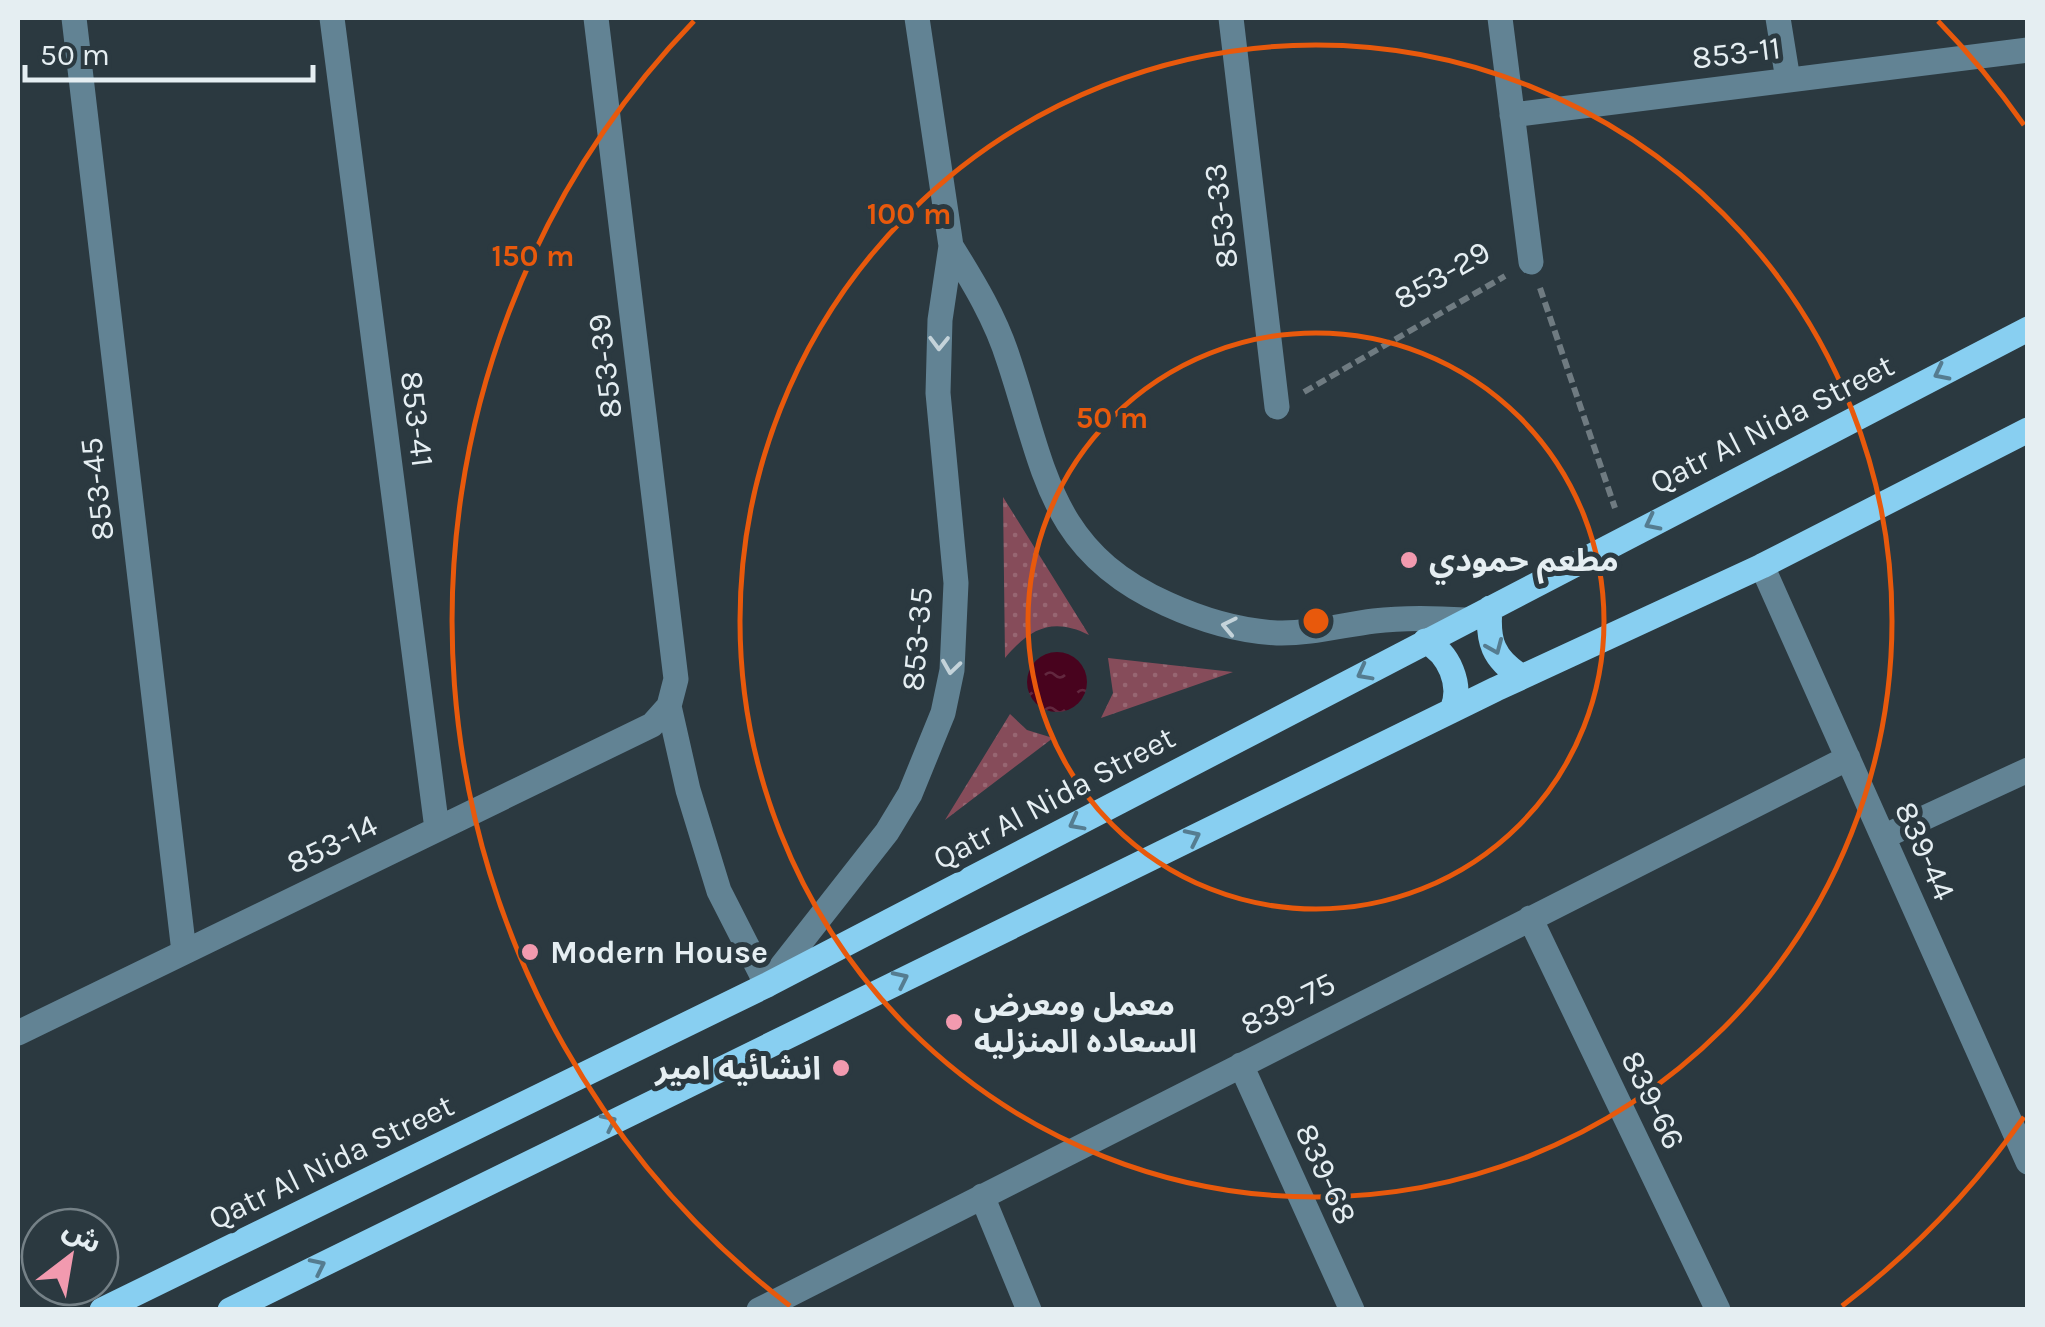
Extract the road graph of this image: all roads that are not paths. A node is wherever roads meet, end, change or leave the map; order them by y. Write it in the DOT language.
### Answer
graph roads {
  1 [pos="74,18"];
  2 [pos="332,18"];
  3 [pos="596,18"];
  4 [pos="917,18"];
  5 [pos="1230,18"];
  6 [pos="1500,18"];
  7 [pos="1778,18"];
  8 [pos="2028,50"];
  9 [pos="1788,80"];
  10 [pos="1512,115"];
  11 [pos="951,246"];
  12 [pos="1531,262"];
  13 [pos="2028,328"];
  14 [pos="1276,407"];
  15 [pos="2028,430"];
  16 [pos="1762,566"];
  17 [pos="1490,608"];
  18 [pos="1465,620"];
  19 [pos="1425,641"];
  20 [pos="1522,678"];
  21 [pos="669,706"];
  22 [pos="1452,710"];
  23 [pos="1848,758"];
  24 [pos="2028,770"];
  25 [pos="437,830"];
  26 [pos="1883,837"];
  27 [pos="1530,918"];
  28 [pos="184,952"];
  29 [pos="766,985"];
  30 [pos="18,1033"];
  31 [pos="1242,1065"];
  32 [pos="2028,1162"];
  33 [pos="982,1196"];
  34 [pos="102,1310"];
  35 [pos="230,1310"];
  36 [pos="759,1310"];
  37 [pos="1028,1310"];
  38 [pos="1352,1310"];
  39 [pos="1718,1310"];
  1 -- 28 [label="street, 853-45"];
  2 -- 25 [label="street, 853-41"];
  3 -- 21 [label="street, 853-39"];
  4 -- 11 [label="street, 853-35"];
  5 -- 14 [label="street, 853-33"];
  6 -- 10 [label="street, 853-29"];
  7 -- 9 [label="street"];
  8 -- 9 [label="street, 853-11"];
  9 -- 10 [label="street, 853-11"];
  10 -- 12 [label="street, 853-29"];
  18 -- 11 [label="street, 853-35, one-way"];
  11 -- 29 [label="street, 853-35, one-way"];
  13 -- 17 [label="main road, Qatr Al Nida Street, one-way"];
  15 -- 16 [label="main road"];
  16 -- 20 [label="main road"];
  16 -- 23 [label="street, 839-44"];
  17 -- 18 [label="main road, Qatr Al Nida Street"];
  17 -- 20 [label="main road, one-way"];
  18 -- 19 [label="main road, Qatr Al Nida Street"];
  19 -- 22 [label="main road"];
  19 -- 29 [label="main road, Qatr Al Nida Street, one-way"];
  20 -- 22 [label="main road"];
  21 -- 25 [label="street, 853-14"];
  21 -- 29 [label="street, 853-39"];
  35 -- 22 [label="main road, one-way"];
  23 -- 26 [label="street, 839-44"];
  23 -- 27 [label="street, 839-75"];
  24 -- 26 [label="street"];
  25 -- 28 [label="street, 853-14"];
  26 -- 32 [label="street, 839-44"];
  27 -- 31 [label="street, 839-75"];
  27 -- 39 [label="street, 839-66"];
  28 -- 30 [label="street, 853-14"];
  29 -- 34 [label="main road, Qatr Al Nida Street"];
  31 -- 33 [label="street, 839-75"];
  31 -- 38 [label="street, 839-68"];
  33 -- 36 [label="street, 839-75"];
  33 -- 37 [label="street"];
}
